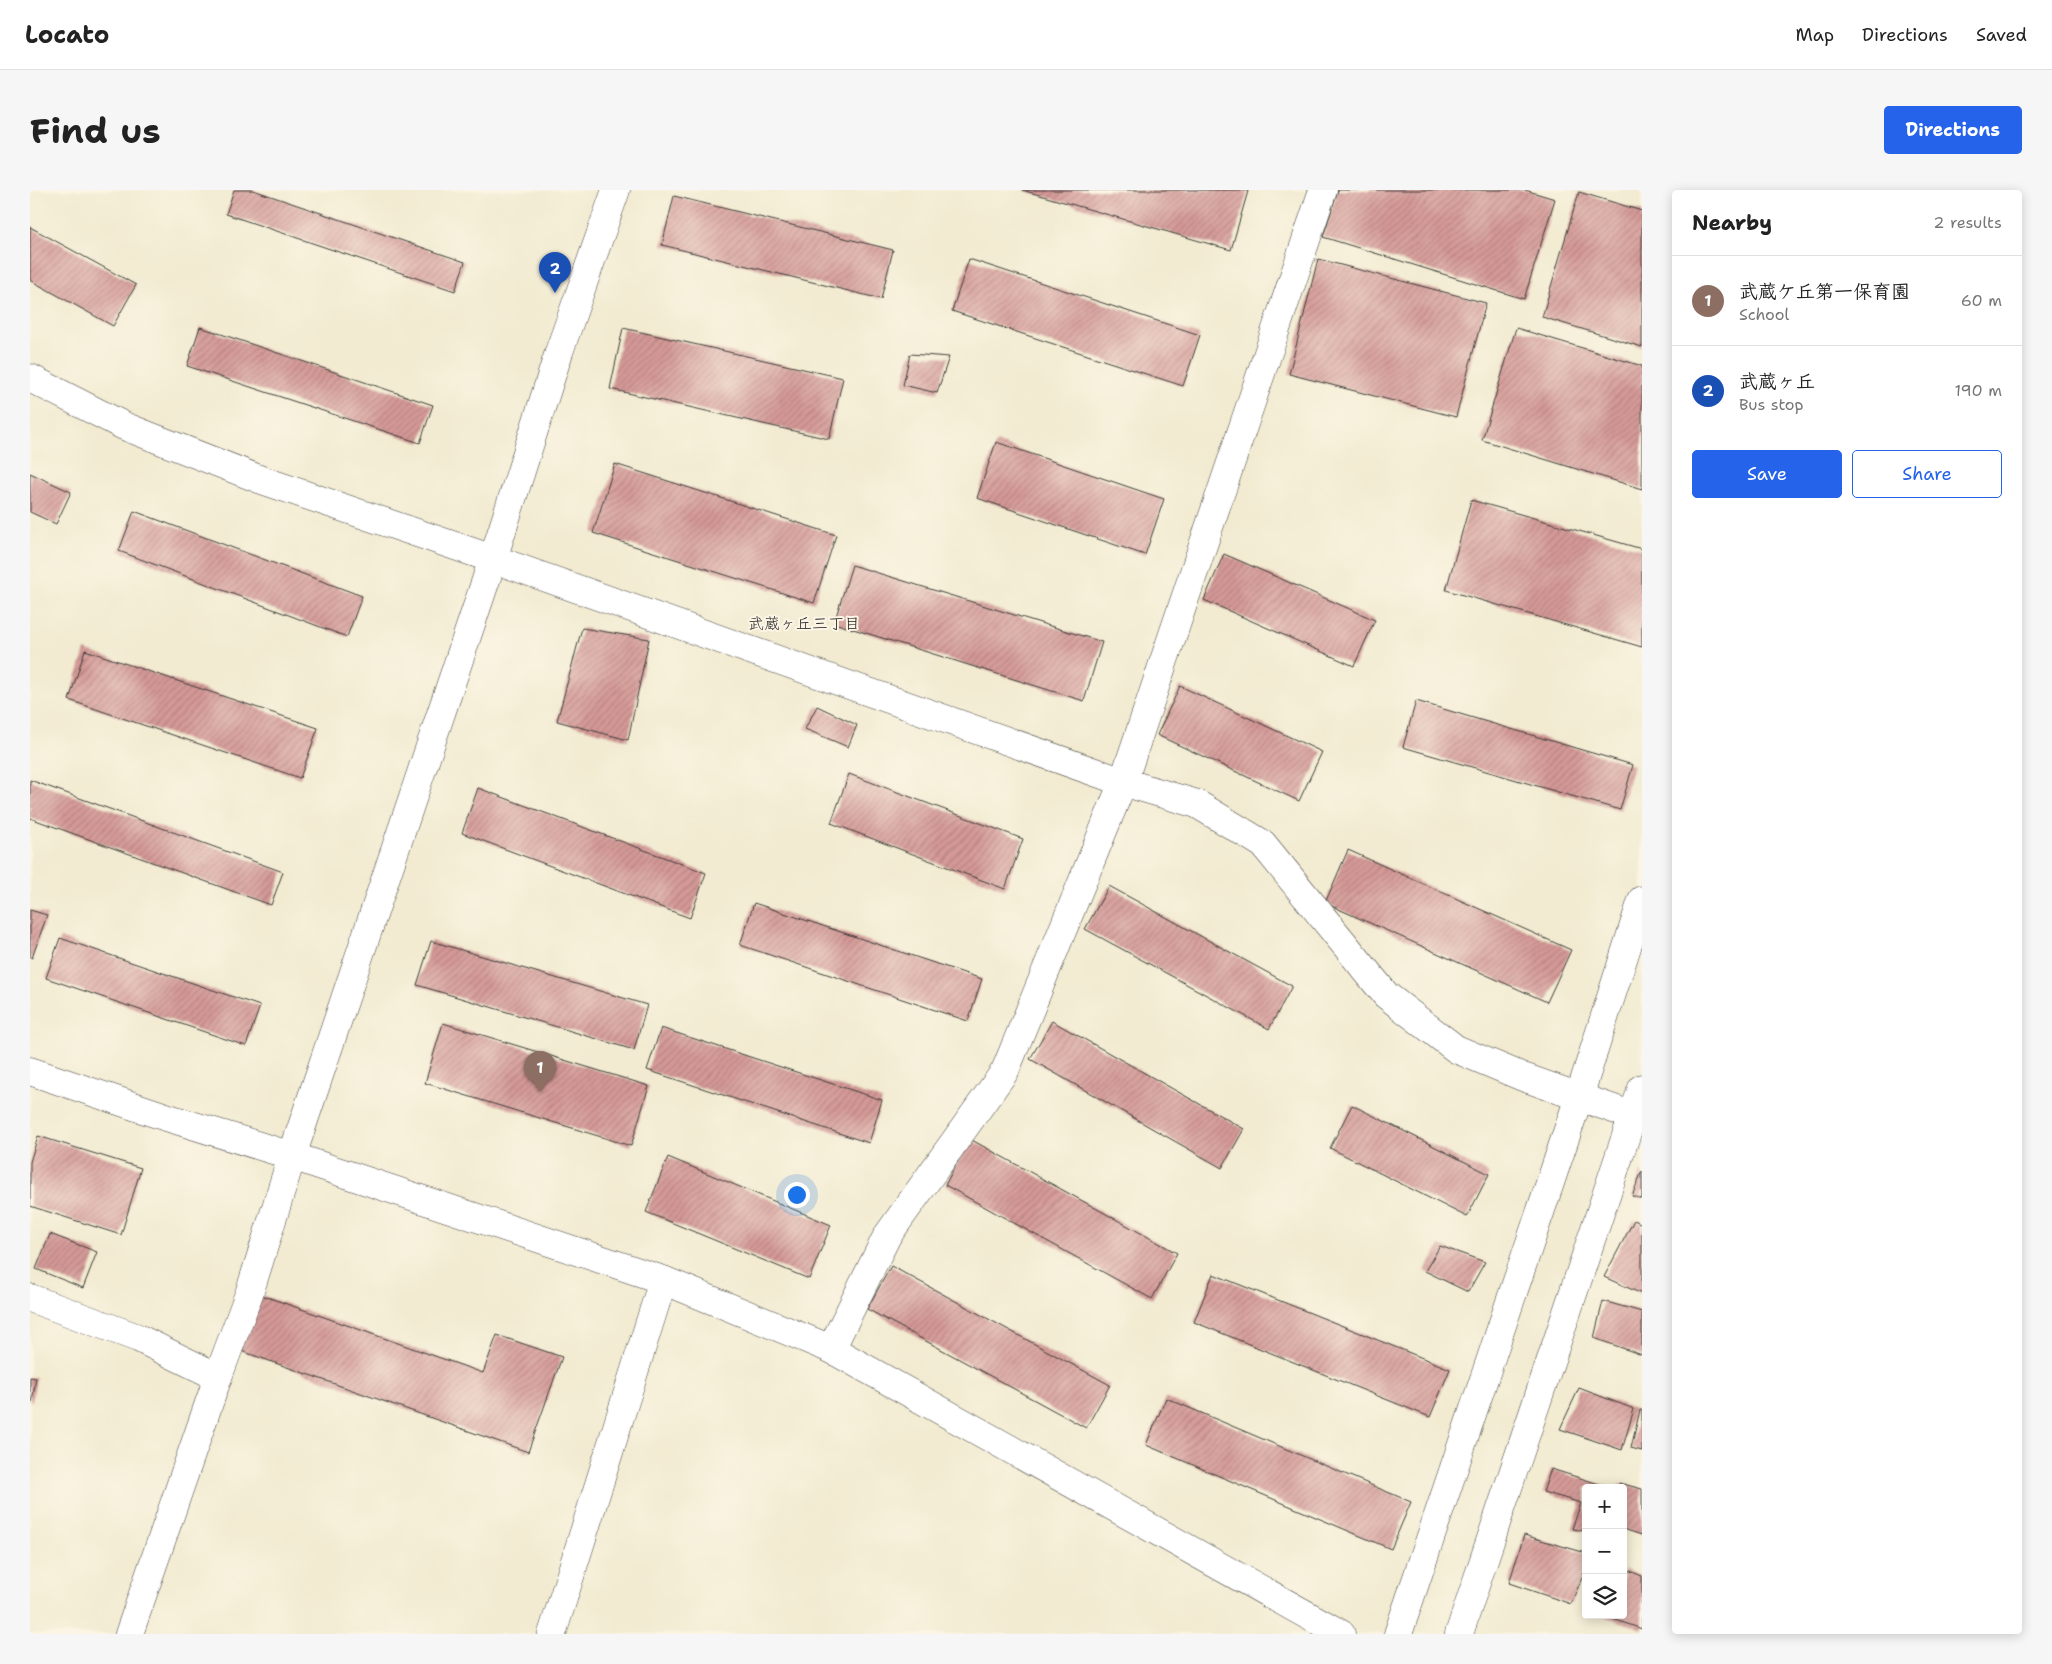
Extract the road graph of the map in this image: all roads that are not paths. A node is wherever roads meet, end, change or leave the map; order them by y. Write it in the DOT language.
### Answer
graph roads {
  1 [pos="616,190"];
  2 [pos="1323,190"];
  3 [pos="30,378"];
  4 [pos="492,559"];
  5 [pos="1123,782"];
  6 [pos="1642,900"];
  7 [pos="30,1071"];
  8 [pos="1642,1088"];
  9 [pos="1579,1097"];
  10 [pos="1637,1117"];
  11 [pos="292,1156"];
  12 [pos="663,1280"];
  13 [pos="30,1298"];
  14 [pos="831,1348"];
  15 [pos="218,1377"];
  16 [pos="128,1634"];
  17 [pos="552,1634"];
  18 [pos="1341,1634"];
  19 [pos="1398,1634"];
  20 [pos="1460,1634"];
  1 -- 4 [label="street"];
  2 -- 5 [label="street"];
  3 -- 4 [label="street"];
  4 -- 5 [label="street"];
  4 -- 11 [label="street"];
  5 -- 9 [label="street"];
  5 -- 14 [label="street"];
  6 -- 9 [label="street"];
  7 -- 11 [label="street"];
  8 -- 10 [label="street"];
  9 -- 10 [label="street"];
  9 -- 19 [label="street"];
  10 -- 20 [label="street"];
  11 -- 12 [label="street"];
  11 -- 15 [label="street"];
  12 -- 14 [label="street"];
  12 -- 17 [label="street"];
  13 -- 15 [label="street"];
  14 -- 18 [label="street"];
  15 -- 16 [label="street"];
}
